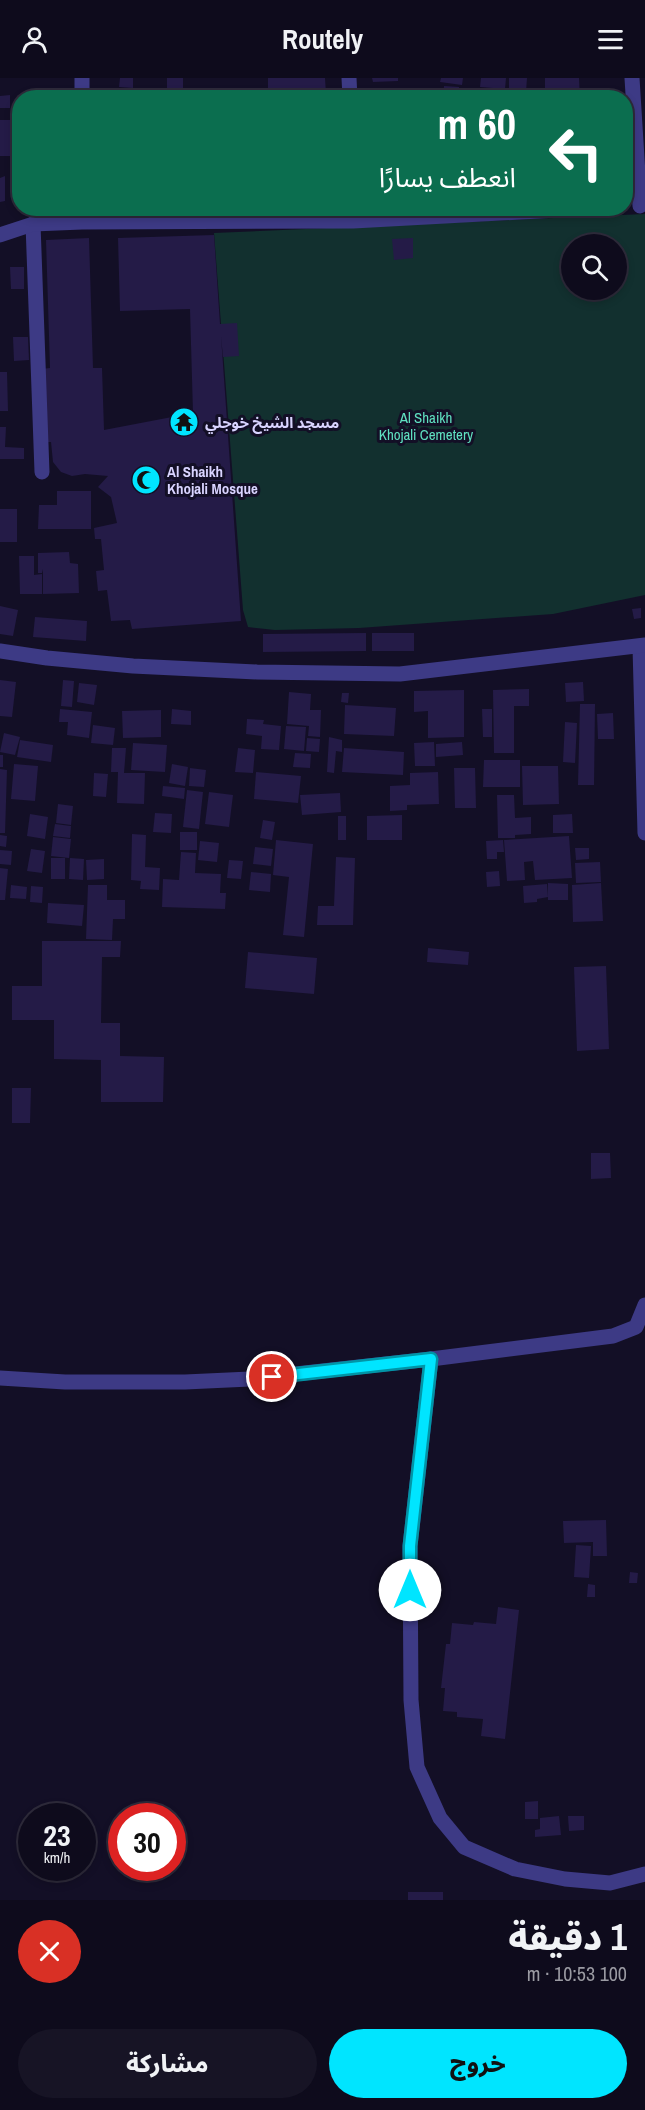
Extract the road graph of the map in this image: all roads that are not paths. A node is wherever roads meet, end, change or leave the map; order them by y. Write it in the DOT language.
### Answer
graph roads {
  1 [pos="633,104"];
  2 [pos="637,207"];
  3 [pos="77,216"];
  4 [pos="33,224"];
  5 [pos="0,235"];
  6 [pos="42,472"];
  7 [pos="642,646"];
  8 [pos="0,651"];
  9 [pos="645,833"];
  10 [pos="645,1305"];
  11 [pos="431,1359"];
  12 [pos="0,1378"];
  13 [pos="645,1874"];
  1 -- 2 [label="street"];
  3 -- 4 [label="street"];
  4 -- 5 [label="street"];
  4 -- 6 [label="street"];
  7 -- 8 [label="street"];
  7 -- 9 [label="street"];
  10 -- 11 [label="street"];
  11 -- 12 [label="street"];
  11 -- 13 [label="street"];
}
